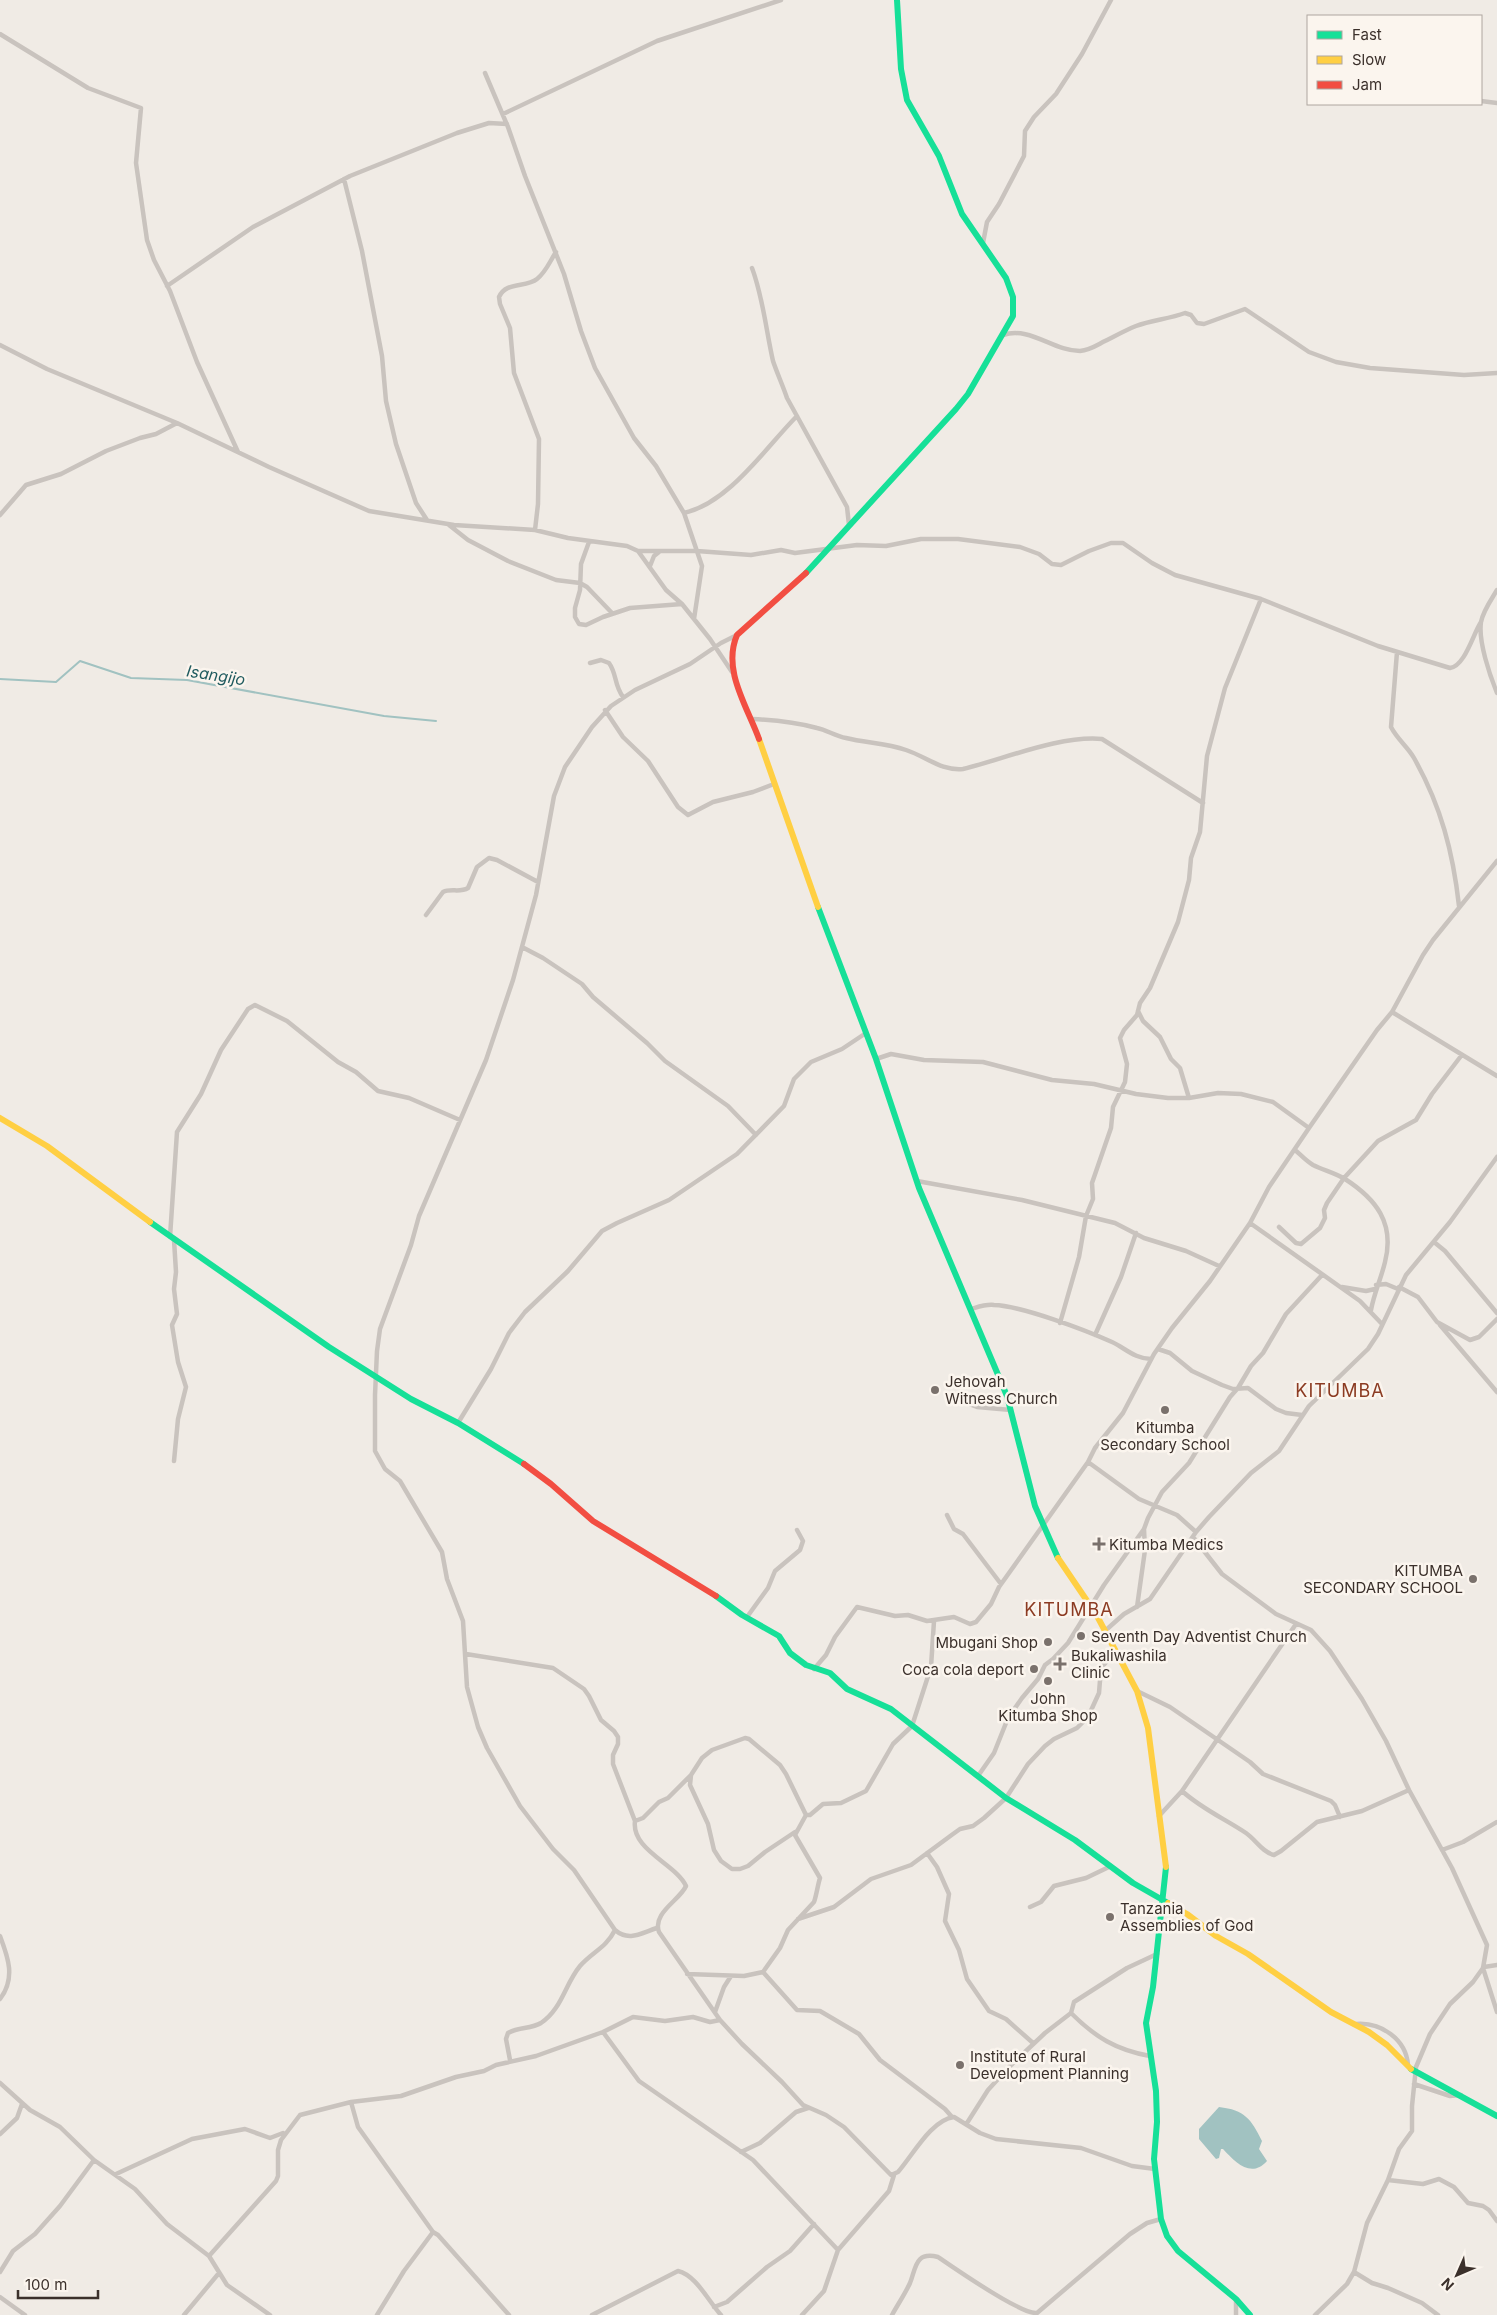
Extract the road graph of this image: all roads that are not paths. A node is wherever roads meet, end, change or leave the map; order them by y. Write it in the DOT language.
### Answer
graph roads {
  1 [pos="780,0"];
  2 [pos="897,0"];
  3 [pos="1111,0"];
  4 [pos="0,34"];
  5 [pos="485,73"];
  6 [pos="1482,101"];
  7 [pos="1497,103"];
  8 [pos="503,114"];
  9 [pos="507,124"];
  10 [pos="344,179"];
  11 [pos="983,243"];
  12 [pos="556,252"];
  13 [pos="752,268"];
  14 [pos="167,286"];
  15 [pos="1003,335"];
  16 [pos="0,345"];
  17 [pos="1497,373"];
  18 [pos="798,416"];
  19 [pos="177,423"];
  20 [pos="238,452"];
  21 [pos="684,513"];
  22 [pos="0,515"];
  23 [pos="426,520"];
  24 [pos="448,524"];
  25 [pos="849,526"];
  26 [pos="535,530"];
  27 [pos="589,542"];
  28 [pos="826,548"];
  29 [pos="638,551"];
  30 [pos="660,551"];
  31 [pos="698,551"];
  32 [pos="650,566"];
  33 [pos="580,583"];
  34 [pos="1497,590"];
  35 [pos="1262,599"];
  36 [pos="682,604"];
  37 [pos="612,613"];
  38 [pos="694,619"];
  39 [pos="1481,622"];
  40 [pos="737,636"];
  41 [pos="716,646"];
  42 [pos="1397,652"];
  43 [pos="590,663"];
  44 [pos="733,673"];
  45 [pos="1497,693"];
  46 [pos="623,697"];
  47 [pos="605,710"];
  48 [pos="752,719"];
  49 [pos="774,784"];
  50 [pos="1203,802"];
  51 [pos="1497,861"];
  52 [pos="538,882"];
  53 [pos="1459,906"];
  54 [pos="426,914"];
  55 [pos="522,947"];
  56 [pos="1138,1011"];
  57 [pos="1392,1012"];
  58 [pos="866,1033"];
  59 [pos="1461,1056"];
  60 [pos="876,1059"];
  61 [pos="1497,1076"];
  62 [pos="1122,1091"];
  63 [pos="1188,1098"];
  64 [pos="0,1118"];
  65 [pos="460,1120"];
  66 [pos="1309,1128"];
  67 [pos="756,1135"];
  68 [pos="1295,1150"];
  69 [pos="1497,1157"];
  70 [pos="1344,1178"];
  71 [pos="917,1181"];
  72 [pos="1086,1216"];
  73 [pos="1250,1223"];
  74 [pos="1279,1227"];
  75 [pos="1136,1233"];
  76 [pos="172,1238"];
  77 [pos="1434,1242"];
  78 [pos="1219,1266"];
  79 [pos="1322,1275"];
  80 [pos="1338,1286"];
  81 [pos="1376,1287"];
  82 [pos="1399,1288"];
  83 [pos="971,1309"];
  84 [pos="1371,1310"];
  85 [pos="1497,1313"];
  86 [pos="1497,1319"];
  87 [pos="1437,1322"];
  88 [pos="1060,1323"];
  89 [pos="1382,1324"];
  90 [pos="1095,1336"];
  91 [pos="1158,1349"];
  92 [pos="1150,1360"];
  93 [pos="376,1378"];
  94 [pos="1238,1388"];
  95 [pos="1497,1392"];
  96 [pos="948,1396"];
  97 [pos="1011,1410"];
  98 [pos="1302,1415"];
  99 [pos="458,1423"];
  100 [pos="174,1461"];
  101 [pos="1087,1463"];
  102 [pos="1153,1506"];
  103 [pos="947,1515"];
  104 [pos="1044,1524"];
  105 [pos="1144,1529"];
  106 [pos="797,1530"];
  107 [pos="1196,1532"];
  108 [pos="1193,1537"];
  109 [pos="1001,1584"];
  110 [pos="1091,1606"];
  111 [pos="1137,1607"];
  112 [pos="747,1617"];
  113 [pos="934,1621"];
  114 [pos="1296,1624"];
  115 [pos="1106,1630"];
  116 [pos="1118,1653"];
  117 [pos="466,1654"];
  118 [pos="814,1669"];
  119 [pos="1137,1692"];
  120 [pos="912,1726"];
  121 [pos="1218,1739"];
  122 [pos="691,1775"];
  123 [pos="978,1776"];
  124 [pos="1409,1790"];
  125 [pos="1182,1791"];
  126 [pos="1006,1798"];
  127 [pos="806,1815"];
  128 [pos="1159,1816"];
  129 [pos="1340,1817"];
  130 [pos="635,1821"];
  131 [pos="1497,1822"];
  132 [pos="797,1832"];
  133 [pos="1442,1850"];
  134 [pos="927,1853"];
  135 [pos="1111,1866"];
  136 [pos="1164,1902"];
  137 [pos="1030,1906"];
  138 [pos="798,1919"];
  139 [pos="657,1928"];
  140 [pos="615,1930"];
  141 [pos="0,1936"];
  142 [pos="1157,1954"];
  143 [pos="1497,1965"];
  144 [pos="1484,1968"];
  145 [pos="763,1972"];
  146 [pos="687,1974"];
  147 [pos="731,1976"];
  148 [pos="0,1999"];
  149 [pos="715,2012"];
  150 [pos="1071,2012"];
  151 [pos="1497,2012"];
  152 [pos="720,2020"];
  153 [pos="1355,2024"];
  154 [pos="603,2032"];
  155 [pos="1033,2044"];
  156 [pos="1150,2056"];
  157 [pos="510,2060"];
  158 [pos="1408,2068"];
  159 [pos="1415,2073"];
  160 [pos="0,2083"];
  161 [pos="1414,2084"];
  162 [pos="1461,2095"];
  163 [pos="351,2102"];
  164 [pos="22,2104"];
  165 [pos="809,2108"];
  166 [pos="1497,2116"];
  167 [pos="952,2117"];
  168 [pos="967,2123"];
  169 [pos="284,2132"];
  170 [pos="0,2134"];
  171 [pos="741,2152"];
  172 [pos="94,2160"];
  173 [pos="1155,2169"];
  174 [pos="116,2174"];
  175 [pos="894,2175"];
  176 [pos="1388,2180"];
  177 [pos="1161,2219"];
  178 [pos="1497,2221"];
  179 [pos="814,2224"];
  180 [pos="433,2232"];
  181 [pos="838,2250"];
  182 [pos="209,2256"];
  183 [pos="0,2272"];
  184 [pos="1354,2272"];
  185 [pos="219,2273"];
  186 [pos="0,2297"];
  187 [pos="1236,2299"];
  188 [pos="714,2307"];
  189 [pos="1037,2314"];
  190 [pos="25,2315"];
  191 [pos="184,2315"];
  192 [pos="270,2315"];
  193 [pos="377,2315"];
  194 [pos="509,2315"];
  195 [pos="592,2315"];
  196 [pos="721,2315"];
  197 [pos="802,2315"];
  198 [pos="892,2315"];
  199 [pos="1236,2315"];
  200 [pos="1250,2315"];
  201 [pos="1314,2315"];
  202 [pos="1438,2315"];
  1 -- 8 [label="street"];
  2 -- 11 [label="street"];
  3 -- 11 [label="street"];
  4 -- 14 [label="street"];
  5 -- 8 [label="street"];
  6 -- 7 [label="street"];
  8 -- 9 [label="street"];
  9 -- 10 [label="street"];
  9 -- 12 [label="street"];
  10 -- 14 [label="street"];
  10 -- 23 [label="street"];
  11 -- 15 [label="street"];
  12 -- 21 [label="street"];
  12 -- 26 [label="street"];
  13 -- 18 [label="street"];
  14 -- 20 [label="street"];
  15 -- 17 [label="street"];
  15 -- 25 [label="street"];
  16 -- 19 [label="street"];
  18 -- 21 [label="street"];
  18 -- 25 [label="street"];
  19 -- 20 [label="street"];
  19 -- 22 [label="street"];
  20 -- 23 [label="street"];
  21 -- 31 [label="street"];
  23 -- 24 [label="street"];
  24 -- 26 [label="street"];
  24 -- 33 [label="street"];
  25 -- 28 [label="street"];
  26 -- 27 [label="street"];
  27 -- 29 [label="street"];
  27 -- 33 [label="street"];
  28 -- 31 [label="street"];
  28 -- 35 [label="street"];
  28 -- 40 [label="street"];
  29 -- 30 [label="street"];
  29 -- 32 [label="street"];
  30 -- 31 [label="street"];
  30 -- 32 [label="street"];
  31 -- 38 [label="street"];
  32 -- 36 [label="street"];
  33 -- 37 [label="street"];
  33 -- 37 [label="street"];
  34 -- 39 [label="street"];
  35 -- 42 [label="street"];
  35 -- 50 [label="street"];
  36 -- 37 [label="street"];
  36 -- 38 [label="street"];
  38 -- 41 [label="street"];
  39 -- 42 [label="street"];
  39 -- 45 [label="street"];
  40 -- 41 [label="street"];
  40 -- 44 [label="street"];
  41 -- 44 [label="street"];
  41 -- 46 [label="street"];
  42 -- 53 [label="street"];
  43 -- 46 [label="street"];
  44 -- 48 [label="street"];
  46 -- 47 [label="street"];
  47 -- 49 [label="street"];
  47 -- 52 [label="street"];
  48 -- 49 [label="street"];
  48 -- 50 [label="street"];
  49 -- 58 [label="street"];
  50 -- 56 [label="street"];
  51 -- 53 [label="street"];
  52 -- 54 [label="street"];
  52 -- 55 [label="street"];
  53 -- 57 [label="street"];
  55 -- 65 [label="street"];
  55 -- 67 [label="street"];
  56 -- 62 [label="street"];
  56 -- 63 [label="street"];
  57 -- 59 [label="street"];
  57 -- 66 [label="street"];
  58 -- 60 [label="street"];
  58 -- 67 [label="street"];
  59 -- 61 [label="street"];
  59 -- 70 [label="street"];
  60 -- 62 [label="street"];
  60 -- 71 [label="street"];
  62 -- 63 [label="street"];
  62 -- 72 [label="street"];
  63 -- 66 [label="street"];
  64 -- 76 [label="street"];
  65 -- 76 [label="street"];
  65 -- 93 [label="street"];
  66 -- 68 [label="street"];
  67 -- 99 [label="street"];
  68 -- 70 [label="street"];
  68 -- 73 [label="street"];
  69 -- 77 [label="street"];
  70 -- 74 [label="street"];
  70 -- 81 [label="street"];
  71 -- 72 [label="street"];
  71 -- 83 [label="street"];
  72 -- 75 [label="street"];
  72 -- 88 [label="street"];
  73 -- 78 [label="street"];
  73 -- 79 [label="street"];
  75 -- 78 [label="street"];
  75 -- 90 [label="street"];
  76 -- 93 [label="street"];
  76 -- 100 [label="street"];
  77 -- 82 [label="street"];
  77 -- 85 [label="street"];
  78 -- 91 [label="street"];
  79 -- 80 [label="street"];
  79 -- 94 [label="street"];
  80 -- 81 [label="street"];
  80 -- 84 [label="street"];
  81 -- 82 [label="street"];
  81 -- 84 [label="street"];
  82 -- 87 [label="street"];
  82 -- 89 [label="street"];
  83 -- 88 [label="street"];
  83 -- 97 [label="street"];
  84 -- 89 [label="street"];
  86 -- 87 [label="street"];
  87 -- 95 [label="street"];
  88 -- 90 [label="street"];
  89 -- 98 [label="street"];
  90 -- 92 [label="street"];
  91 -- 92 [label="street"];
  91 -- 94 [label="street"];
  92 -- 101 [label="street"];
  93 -- 99 [label="street"];
  93 -- 117 [label="street"];
  94 -- 98 [label="street"];
  94 -- 102 [label="street"];
  96 -- 97 [label="street"];
  97 -- 104 [label="street"];
  98 -- 107 [label="street"];
  99 -- 112 [label="street"];
  101 -- 102 [label="street"];
  101 -- 104 [label="street"];
  102 -- 105 [label="street"];
  102 -- 107 [label="street"];
  103 -- 109 [label="street"];
  104 -- 109 [label="street"];
  104 -- 110 [label="street"];
  105 -- 110 [label="street"];
  105 -- 111 [label="street"];
  106 -- 112 [label="street"];
  107 -- 108 [label="street"];
  108 -- 111 [label="street"];
  108 -- 114 [label="street"];
  109 -- 113 [label="street"];
  110 -- 115 [label="street"];
  110 -- 123 [label="street"];
  111 -- 115 [label="street"];
  112 -- 118 [label="street"];
  113 -- 118 [label="street"];
  113 -- 120 [label="street"];
  114 -- 121 [label="street"];
  114 -- 124 [label="street"];
  115 -- 116 [label="street"];
  116 -- 119 [label="street"];
  116 -- 126 [label="street"];
  117 -- 130 [label="street"];
  117 -- 140 [label="street"];
  118 -- 120 [label="street"];
  119 -- 121 [label="street"];
  119 -- 128 [label="street"];
  120 -- 123 [label="street"];
  120 -- 127 [label="street"];
  121 -- 125 [label="street"];
  121 -- 129 [label="street"];
  122 -- 127 [label="street"];
  122 -- 130 [label="street"];
  122 -- 132 [label="street"];
  123 -- 126 [label="street"];
  124 -- 129 [label="street"];
  124 -- 133 [label="street"];
  125 -- 128 [label="street"];
  125 -- 129 [label="street"];
  126 -- 134 [label="street"];
  126 -- 135 [label="street"];
  127 -- 132 [label="street"];
  128 -- 136 [label="street"];
  130 -- 139 [label="street"];
  131 -- 133 [label="street"];
  132 -- 138 [label="street"];
  133 -- 144 [label="street"];
  134 -- 138 [label="street"];
  134 -- 155 [label="street"];
  135 -- 136 [label="street"];
  135 -- 137 [label="street"];
  136 -- 142 [label="street"];
  136 -- 153 [label="street"];
  138 -- 145 [label="street"];
  139 -- 140 [label="street"];
  139 -- 146 [label="street"];
  140 -- 157 [label="street"];
  141 -- 148 [label="street"];
  142 -- 150 [label="street"];
  142 -- 156 [label="street"];
  143 -- 144 [label="street"];
  144 -- 151 [label="street"];
  144 -- 159 [label="street"];
  145 -- 147 [label="street"];
  145 -- 167 [label="street"];
  146 -- 147 [label="street"];
  146 -- 149 [label="street"];
  147 -- 149 [label="street"];
  149 -- 152 [label="street"];
  150 -- 155 [label="street"];
  150 -- 156 [label="street"];
  152 -- 154 [label="street"];
  152 -- 165 [label="street"];
  153 -- 158 [label="street"];
  153 -- 158 [label="street"];
  154 -- 157 [label="street"];
  154 -- 171 [label="street"];
  155 -- 168 [label="street"];
  156 -- 173 [label="street"];
  157 -- 163 [label="street"];
  158 -- 159 [label="street"];
  159 -- 161 [label="street"];
  159 -- 162 [label="street"];
  160 -- 164 [label="street"];
  161 -- 162 [label="street"];
  161 -- 176 [label="street"];
  162 -- 166 [label="street"];
  163 -- 169 [label="street"];
  163 -- 180 [label="street"];
  164 -- 170 [label="street"];
  164 -- 172 [label="street"];
  165 -- 171 [label="street"];
  165 -- 175 [label="street"];
  167 -- 168 [label="street"];
  167 -- 175 [label="street"];
  168 -- 173 [label="street"];
  169 -- 174 [label="street"];
  169 -- 182 [label="street"];
  171 -- 179 [label="street"];
  172 -- 174 [label="street"];
  172 -- 183 [label="street"];
  173 -- 177 [label="street"];
  174 -- 182 [label="street"];
  175 -- 181 [label="street"];
  176 -- 178 [label="street"];
  176 -- 184 [label="street"];
  177 -- 187 [label="street"];
  177 -- 189 [label="street"];
  179 -- 181 [label="street"];
  179 -- 188 [label="street"];
  180 -- 193 [label="street"];
  180 -- 194 [label="street"];
  181 -- 197 [label="street"];
  182 -- 185 [label="street"];
  184 -- 201 [label="street"];
  184 -- 202 [label="street"];
  185 -- 191 [label="street"];
  185 -- 192 [label="street"];
  186 -- 190 [label="street"];
  187 -- 199 [label="street"];
  187 -- 200 [label="street"];
  188 -- 195 [label="street"];
  188 -- 196 [label="street"];
  189 -- 198 [label="street"];
}
